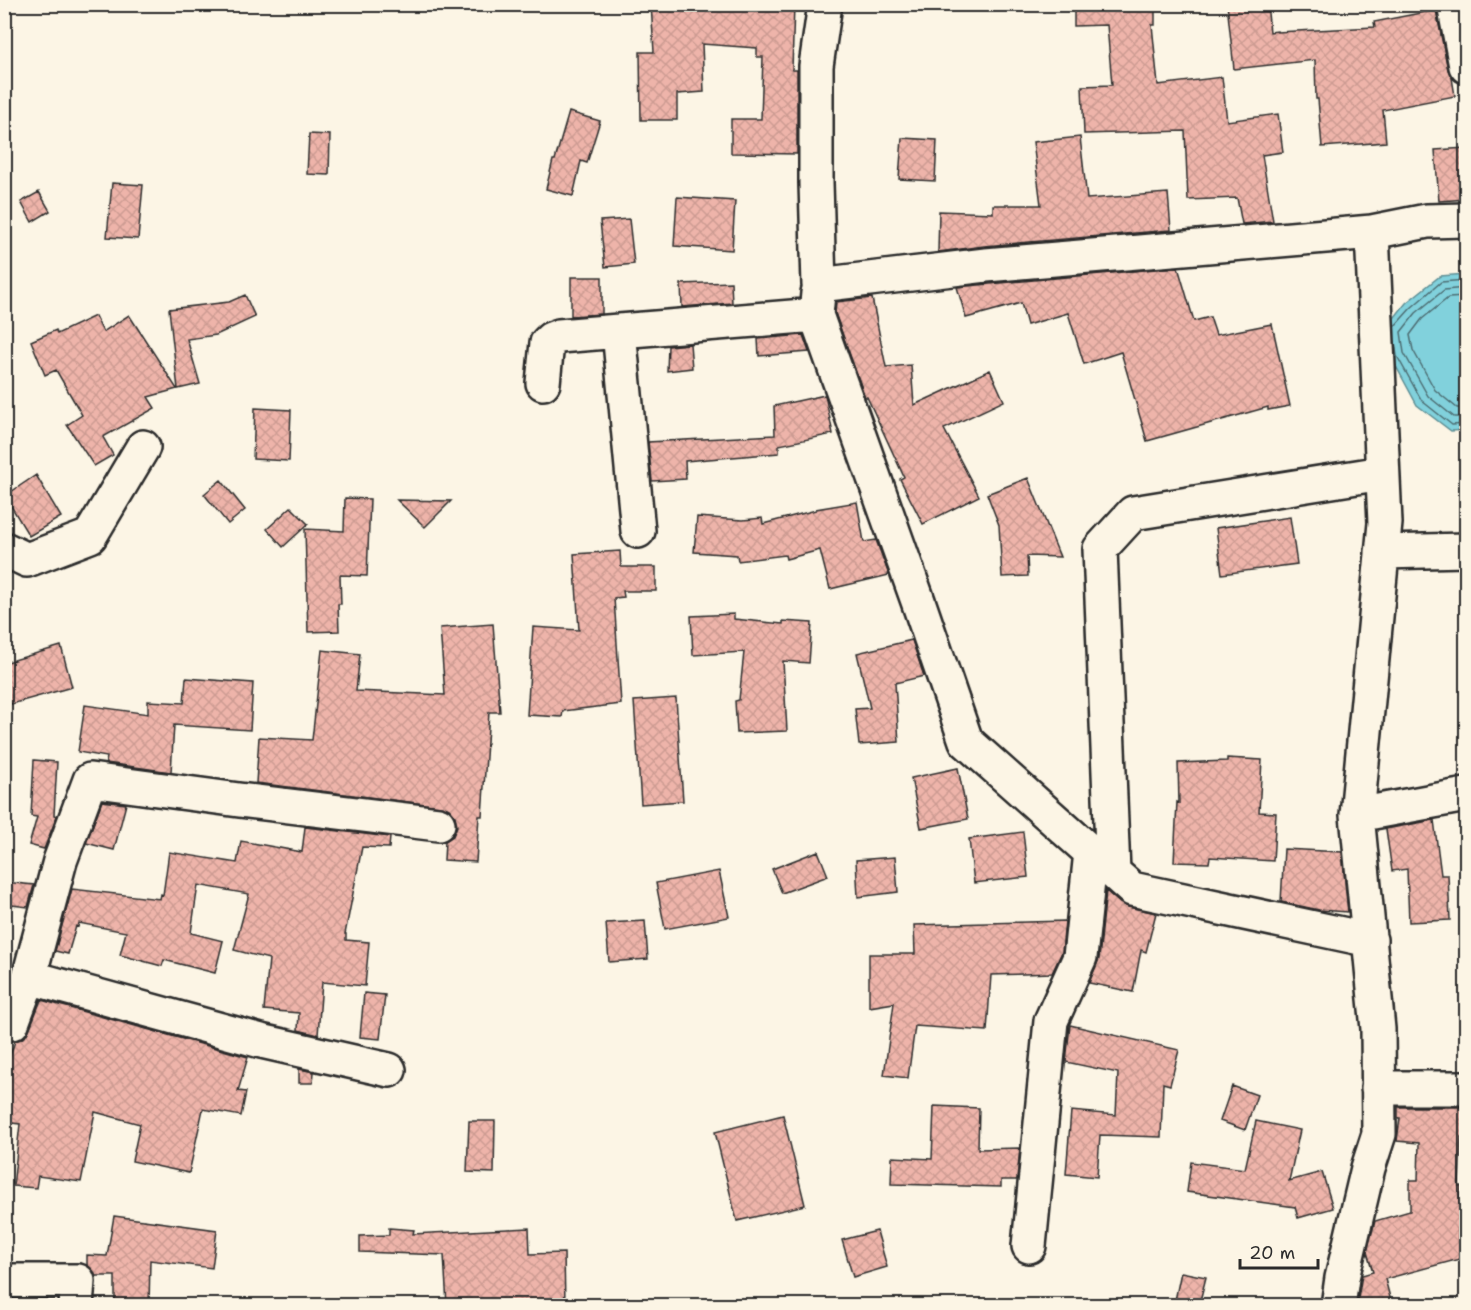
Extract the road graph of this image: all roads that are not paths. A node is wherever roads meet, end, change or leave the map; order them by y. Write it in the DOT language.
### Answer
graph roads {
  1 [pos="825,4"];
  2 [pos="1454,4"];
  3 [pos="1467,66"];
  4 [pos="1467,220"];
  5 [pos="1372,232"];
  6 [pos="818,300"];
  7 [pos="619,331"];
  8 [pos="543,384"];
  9 [pos="143,447"];
  10 [pos="1382,473"];
  11 [pos="638,531"];
  12 [pos="4,549"];
  13 [pos="1467,550"];
  14 [pos="1382,552"];
  15 [pos="1467,795"];
  16 [pos="1357,814"];
  17 [pos="438,824"];
  18 [pos="1102,862"];
  19 [pos="1370,940"];
  20 [pos="28,977"];
  21 [pos="7,1030"];
  22 [pos="389,1070"];
  23 [pos="1378,1088"];
  24 [pos="1467,1088"];
  25 [pos="1029,1246"];
  26 [pos="4,1281"];
  27 [pos="76,1305"];
  28 [pos="1338,1305"];
  1 -- 6 [label="street"];
  2 -- 3 [label="street"];
  4 -- 5 [label="street"];
  5 -- 6 [label="street"];
  5 -- 10 [label="street"];
  6 -- 7 [label="street"];
  6 -- 18 [label="street"];
  7 -- 8 [label="street"];
  7 -- 11 [label="street"];
  9 -- 12 [label="street"];
  10 -- 14 [label="street"];
  10 -- 18 [label="street"];
  13 -- 14 [label="street"];
  14 -- 16 [label="street"];
  15 -- 16 [label="street"];
  16 -- 19 [label="street"];
  17 -- 20 [label="street"];
  18 -- 19 [label="street"];
  18 -- 25 [label="street"];
  19 -- 23 [label="street"];
  20 -- 21 [label="street"];
  20 -- 22 [label="street"];
  23 -- 24 [label="street"];
  23 -- 28 [label="street"];
  26 -- 27 [label="street"];
}
